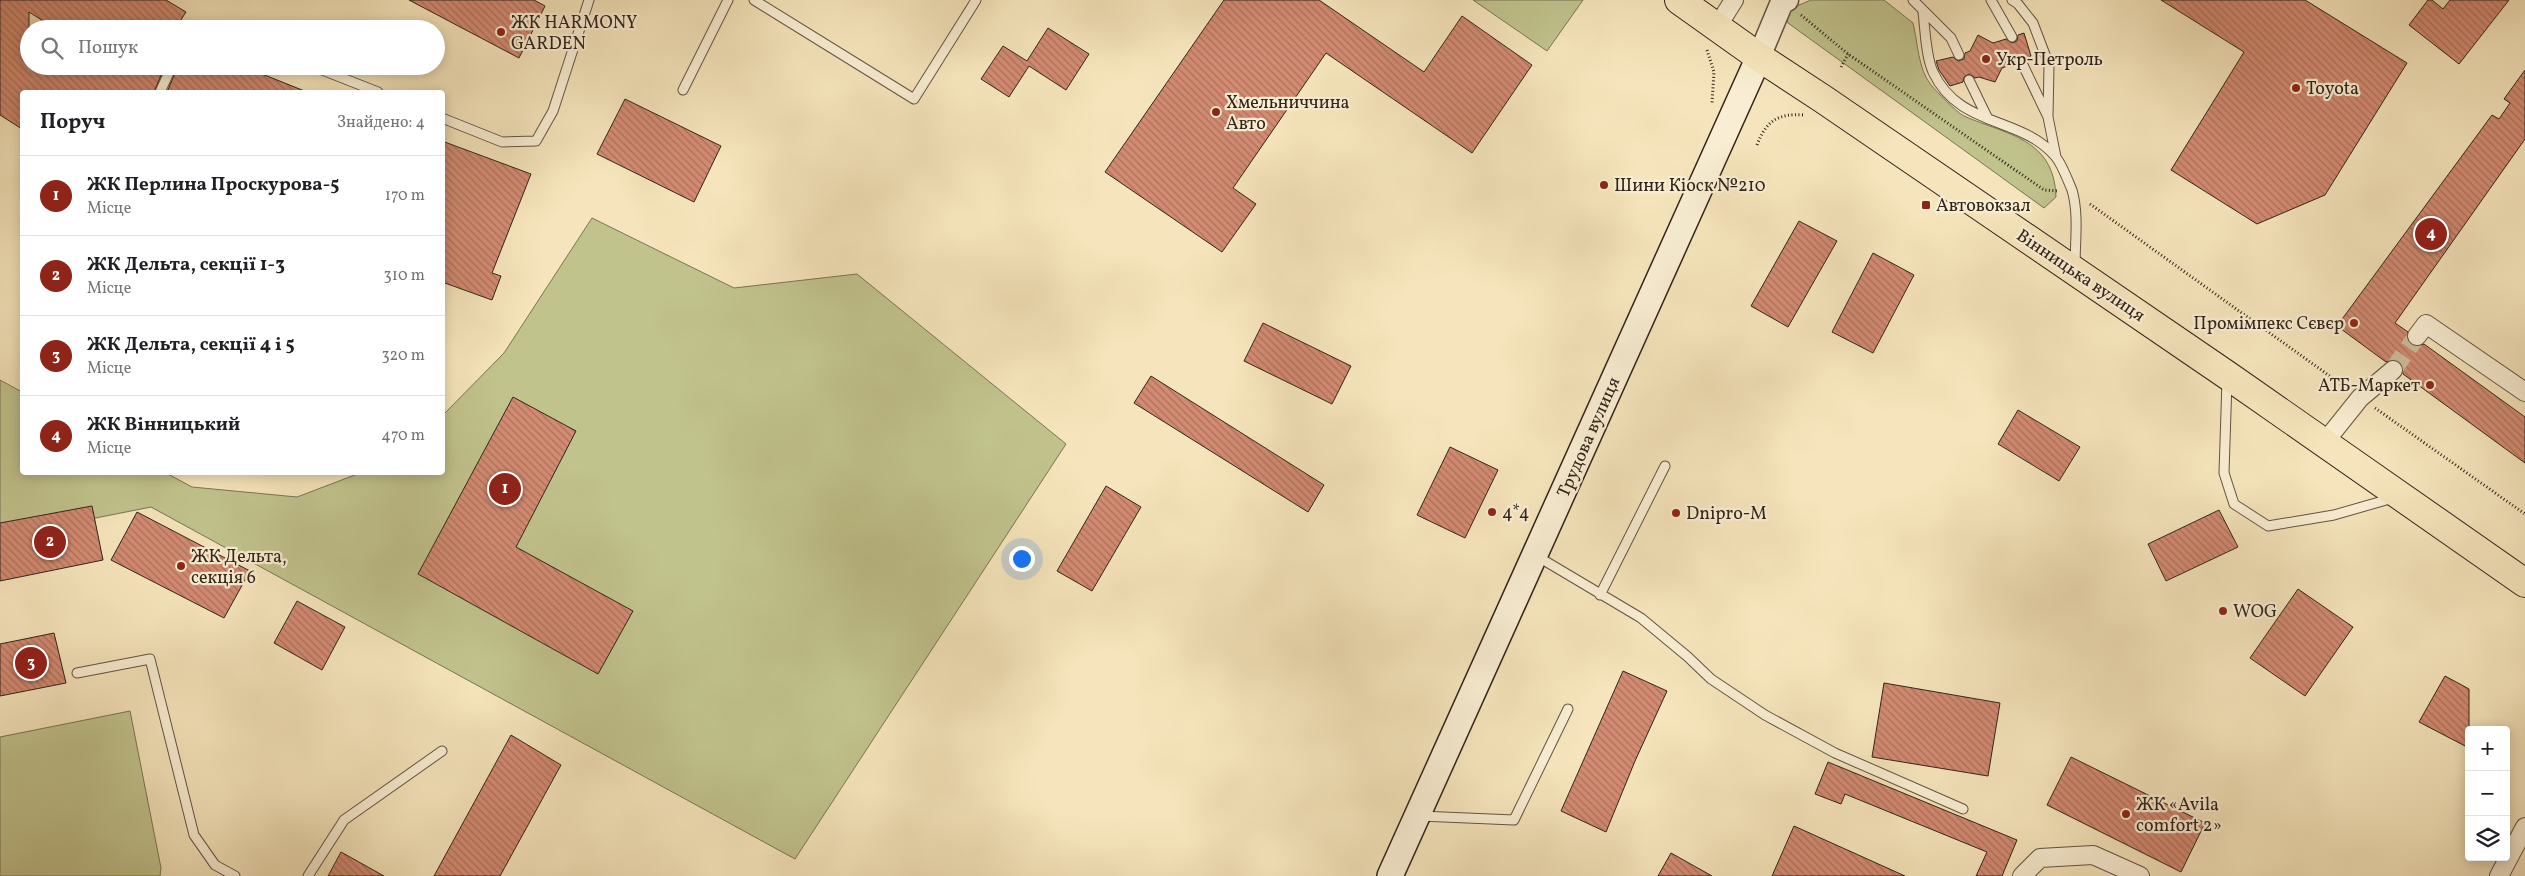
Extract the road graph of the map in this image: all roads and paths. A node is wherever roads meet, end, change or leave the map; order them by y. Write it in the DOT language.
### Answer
graph roads {
  1 [pos="589,0"];
  2 [pos="728,0"];
  3 [pos="754,0"];
  4 [pos="976,0"];
  5 [pos="1678,0"];
  6 [pos="1734,0"];
  7 [pos="1913,0"];
  8 [pos="1991,0"];
  9 [pos="2012,0"];
  10 [pos="1793,7"];
  11 [pos="1923,12"];
  12 [pos="1710,36"];
  13 [pos="2012,37"];
  14 [pos="1848,54"];
  15 [pos="1959,55"];
  16 [pos="1759,57"];
  17 [pos="2021,61"];
  18 [pos="1841,67"];
  19 [pos="168,75"];
  20 [pos="335,75"];
  21 [pos="1969,80"];
  22 [pos="161,90"];
  23 [pos="373,90"];
  24 [pos="683,90"];
  25 [pos="1711,111"];
  26 [pos="1813,117"];
  27 [pos="2048,117"];
  28 [pos="445,119"];
  29 [pos="1988,119"];
  30 [pos="1756,145"];
  31 [pos="2056,157"];
  32 [pos="2072,192"];
  33 [pos="2075,271"];
  34 [pos="2417,336"];
  35 [pos="2393,370"];
  36 [pos="2227,375"];
  37 [pos="2525,392"];
  38 [pos="2360,398"];
  39 [pos="2324,443"];
  40 [pos="1665,466"];
  41 [pos="2400,496"];
  42 [pos="2525,514"];
  43 [pos="1535,555"];
  44 [pos="2525,583"];
  45 [pos="1600,595"];
  46 [pos="77,674"];
  47 [pos="1568,709"];
  48 [pos="442,751"];
  49 [pos="1963,809"];
  50 [pos="1417,816"];
  51 [pos="2525,827"];
  52 [pos="235,876"];
  53 [pos="308,876"];
  54 [pos="1390,876"];
  55 [pos="2022,876"];
  56 [pos="2140,876"];
  57 [pos="2499,876"];
  1 -- 28 [label="lane"];
  2 -- 24 [label="lane"];
  3 -- 4 [label="lane"];
  5 -- 12 [label="main road, Вінницька вулиця"];
  6 -- 12 [label="street"];
  7 -- 11 [label="lane"];
  8 -- 13 [label="lane"];
  9 -- 27 [label="lane"];
  10 -- 14 [label="path"];
  10 -- 16 [label="street, Трудова вулиця"];
  11 -- 15 [label="lane"];
  11 -- 29 [label="lane"];
  12 -- 16 [label="main road, Вінницька вулиця"];
  12 -- 25 [label="path"];
  14 -- 18 [label="path"];
  14 -- 32 [label="path"];
  16 -- 33 [label="main road, Вінницька вулиця"];
  16 -- 43 [label="main road, Трудова вулиця"];
  17 -- 27 [label="lane"];
  19 -- 22 [label="lane"];
  20 -- 23 [label="lane"];
  21 -- 29 [label="lane"];
  26 -- 30 [label="path"];
  27 -- 31 [label="lane"];
  29 -- 31 [label="lane"];
  31 -- 32 [label="lane"];
  32 -- 33 [label="lane"];
  32 -- 38 [label="path"];
  33 -- 36 [label="main road, Вінницька вулиця"];
  34 -- 37 [label="street"];
  35 -- 38 [label="street"];
  36 -- 39 [label="main road, Вінницька вулиця"];
  36 -- 41 [label="lane"];
  38 -- 39 [label="street"];
  38 -- 42 [label="path"];
  39 -- 41 [label="main road, Вінницька вулиця"];
  40 -- 45 [label="lane"];
  41 -- 44 [label="main road, Вінницька вулиця"];
  43 -- 45 [label="lane"];
  43 -- 50 [label="main road, Трудова вулиця"];
  45 -- 49 [label="lane"];
  46 -- 52 [label="lane"];
  47 -- 50 [label="lane"];
  48 -- 53 [label="lane"];
  50 -- 54 [label="main road, Трудова вулиця"];
  51 -- 57 [label="street"];
  55 -- 56 [label="street"];
}
